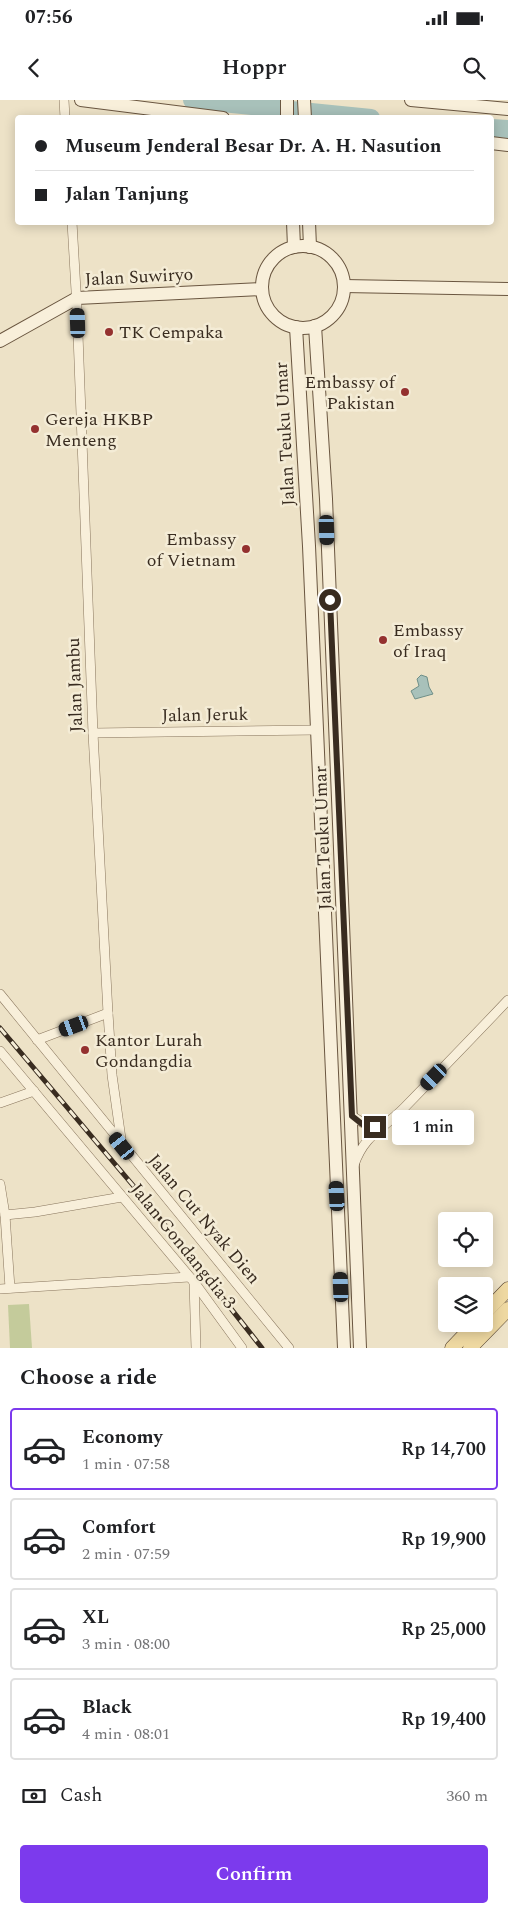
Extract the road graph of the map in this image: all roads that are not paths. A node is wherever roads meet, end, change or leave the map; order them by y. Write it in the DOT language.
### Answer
graph roads {
  1 [pos="64,100"];
  2 [pos="82,100"];
  3 [pos="287,100"];
  4 [pos="304,100"];
  5 [pos="411,100"];
  6 [pos="467,103"];
  7 [pos="508,109"];
  8 [pos="65,115"];
  9 [pos="200,115"];
  10 [pos="287,115"];
  11 [pos="305,115"];
  12 [pos="494,143"];
  13 [pos="508,145"];
  14 [pos="72,225"];
  15 [pos="293,225"];
  16 [pos="309,225"];
  17 [pos="294,247"];
  18 [pos="310,247"];
  19 [pos="344,286"];
  20 [pos="262,289"];
  21 [pos="508,289"];
  22 [pos="77,298"];
  23 [pos="315,326"];
  24 [pos="296,327"];
  25 [pos="0,341"];
  26 [pos="328,545"];
  27 [pos="309,546"];
  28 [pos="317,730"];
  29 [pos="93,733"];
  30 [pos="337,752"];
  31 [pos="318,753"];
  32 [pos="326,936"];
  33 [pos="344,936"];
  34 [pos="0,994"];
  35 [pos="508,1000"];
  36 [pos="108,1013"];
  37 [pos="37,1040"];
  38 [pos="0,1051"];
  39 [pos="34,1090"];
  40 [pos="0,1103"];
  41 [pos="333,1116"];
  42 [pos="352,1116"];
  43 [pos="383,1128"];
  44 [pos="122,1146"];
  45 [pos="352,1172"];
  46 [pos="0,1184"];
  47 [pos="122,1197"];
  48 [pos="4,1215"];
  49 [pos="192,1279"];
  50 [pos="0,1288"];
  51 [pos="10,1288"];
  52 [pos="508,1290"];
  53 [pos="493,1305"];
  54 [pos="508,1308"];
  55 [pos="342,1328"];
  56 [pos="467,1332"];
  57 [pos="196,1348"];
  58 [pos="242,1348"];
  59 [pos="289,1348"];
  60 [pos="336,1348"];
  61 [pos="344,1348"];
  62 [pos="360,1348"];
  63 [pos="452,1348"];
  64 [pos="470,1348"];
  1 -- 8 [label="street"];
  2 -- 9 [label="street"];
  3 -- 10 [label="street"];
  4 -- 11 [label="street"];
  5 -- 6 [label="street"];
  6 -- 7 [label="street"];
  12 -- 13 [label="street"];
  14 -- 22 [label="street, Jalan Jambu"];
  15 -- 17 [label="street"];
  16 -- 18 [label="street"];
  17 -- 18 [label="street"];
  17 -- 20 [label="street"];
  18 -- 19 [label="street"];
  19 -- 21 [label="street"];
  19 -- 23 [label="street"];
  20 -- 22 [label="street, Jalan Suwiryo"];
  20 -- 24 [label="street"];
  22 -- 25 [label="street, Jalan Suwiryo"];
  22 -- 29 [label="street, Jalan Jambu"];
  23 -- 24 [label="street"];
  23 -- 26 [label="street, Jalan Teuku Umar"];
  24 -- 27 [label="street, Jalan Teuku Umar"];
  26 -- 27 [label="street"];
  26 -- 30 [label="street, Jalan Teuku Umar"];
  27 -- 28 [label="street, Jalan Teuku Umar"];
  28 -- 29 [label="street, Jalan Jeruk"];
  28 -- 31 [label="street, Jalan Teuku Umar"];
  29 -- 36 [label="street, Jalan Jambu"];
  30 -- 31 [label="street"];
  30 -- 33 [label="street, Jalan Teuku Umar"];
  31 -- 32 [label="street, Jalan Teuku Umar"];
  32 -- 33 [label="street"];
  32 -- 41 [label="street, Jalan Teuku Umar"];
  33 -- 42 [label="street, Jalan Teuku Umar"];
  34 -- 37 [label="street, Jalan Cut Nyak Dien"];
  35 -- 43 [label="street"];
  36 -- 37 [label="street"];
  36 -- 44 [label="street, Jalan Jambu"];
  37 -- 44 [label="street, Jalan Cut Nyak Dien"];
  38 -- 39 [label="street, Jalan Gondangdia 3"];
  39 -- 40 [label="street"];
  39 -- 47 [label="street, Jalan Gondangdia 3"];
  41 -- 42 [label="street"];
  41 -- 55 [label="street, Jalan Teuku Umar"];
  42 -- 43 [label="street"];
  42 -- 45 [label="street, Jalan Teuku Umar"];
  43 -- 45 [label="street"];
  44 -- 59 [label="street, Jalan Cut Nyak Dien"];
  45 -- 62 [label="street, Jalan Teuku Umar"];
  46 -- 48 [label="street"];
  47 -- 48 [label="street"];
  47 -- 49 [label="street, Jalan Gondangdia 3"];
  48 -- 51 [label="street"];
  49 -- 51 [label="street"];
  49 -- 57 [label="street"];
  49 -- 58 [label="street, Jalan Gondangdia 3"];
  50 -- 51 [label="street"];
  52 -- 53 [label="main road"];
  54 -- 64 [label="main road"];
  55 -- 60 [label="street"];
  55 -- 61 [label="street, Jalan Teuku Umar"];
  56 -- 63 [label="main road"];
}
